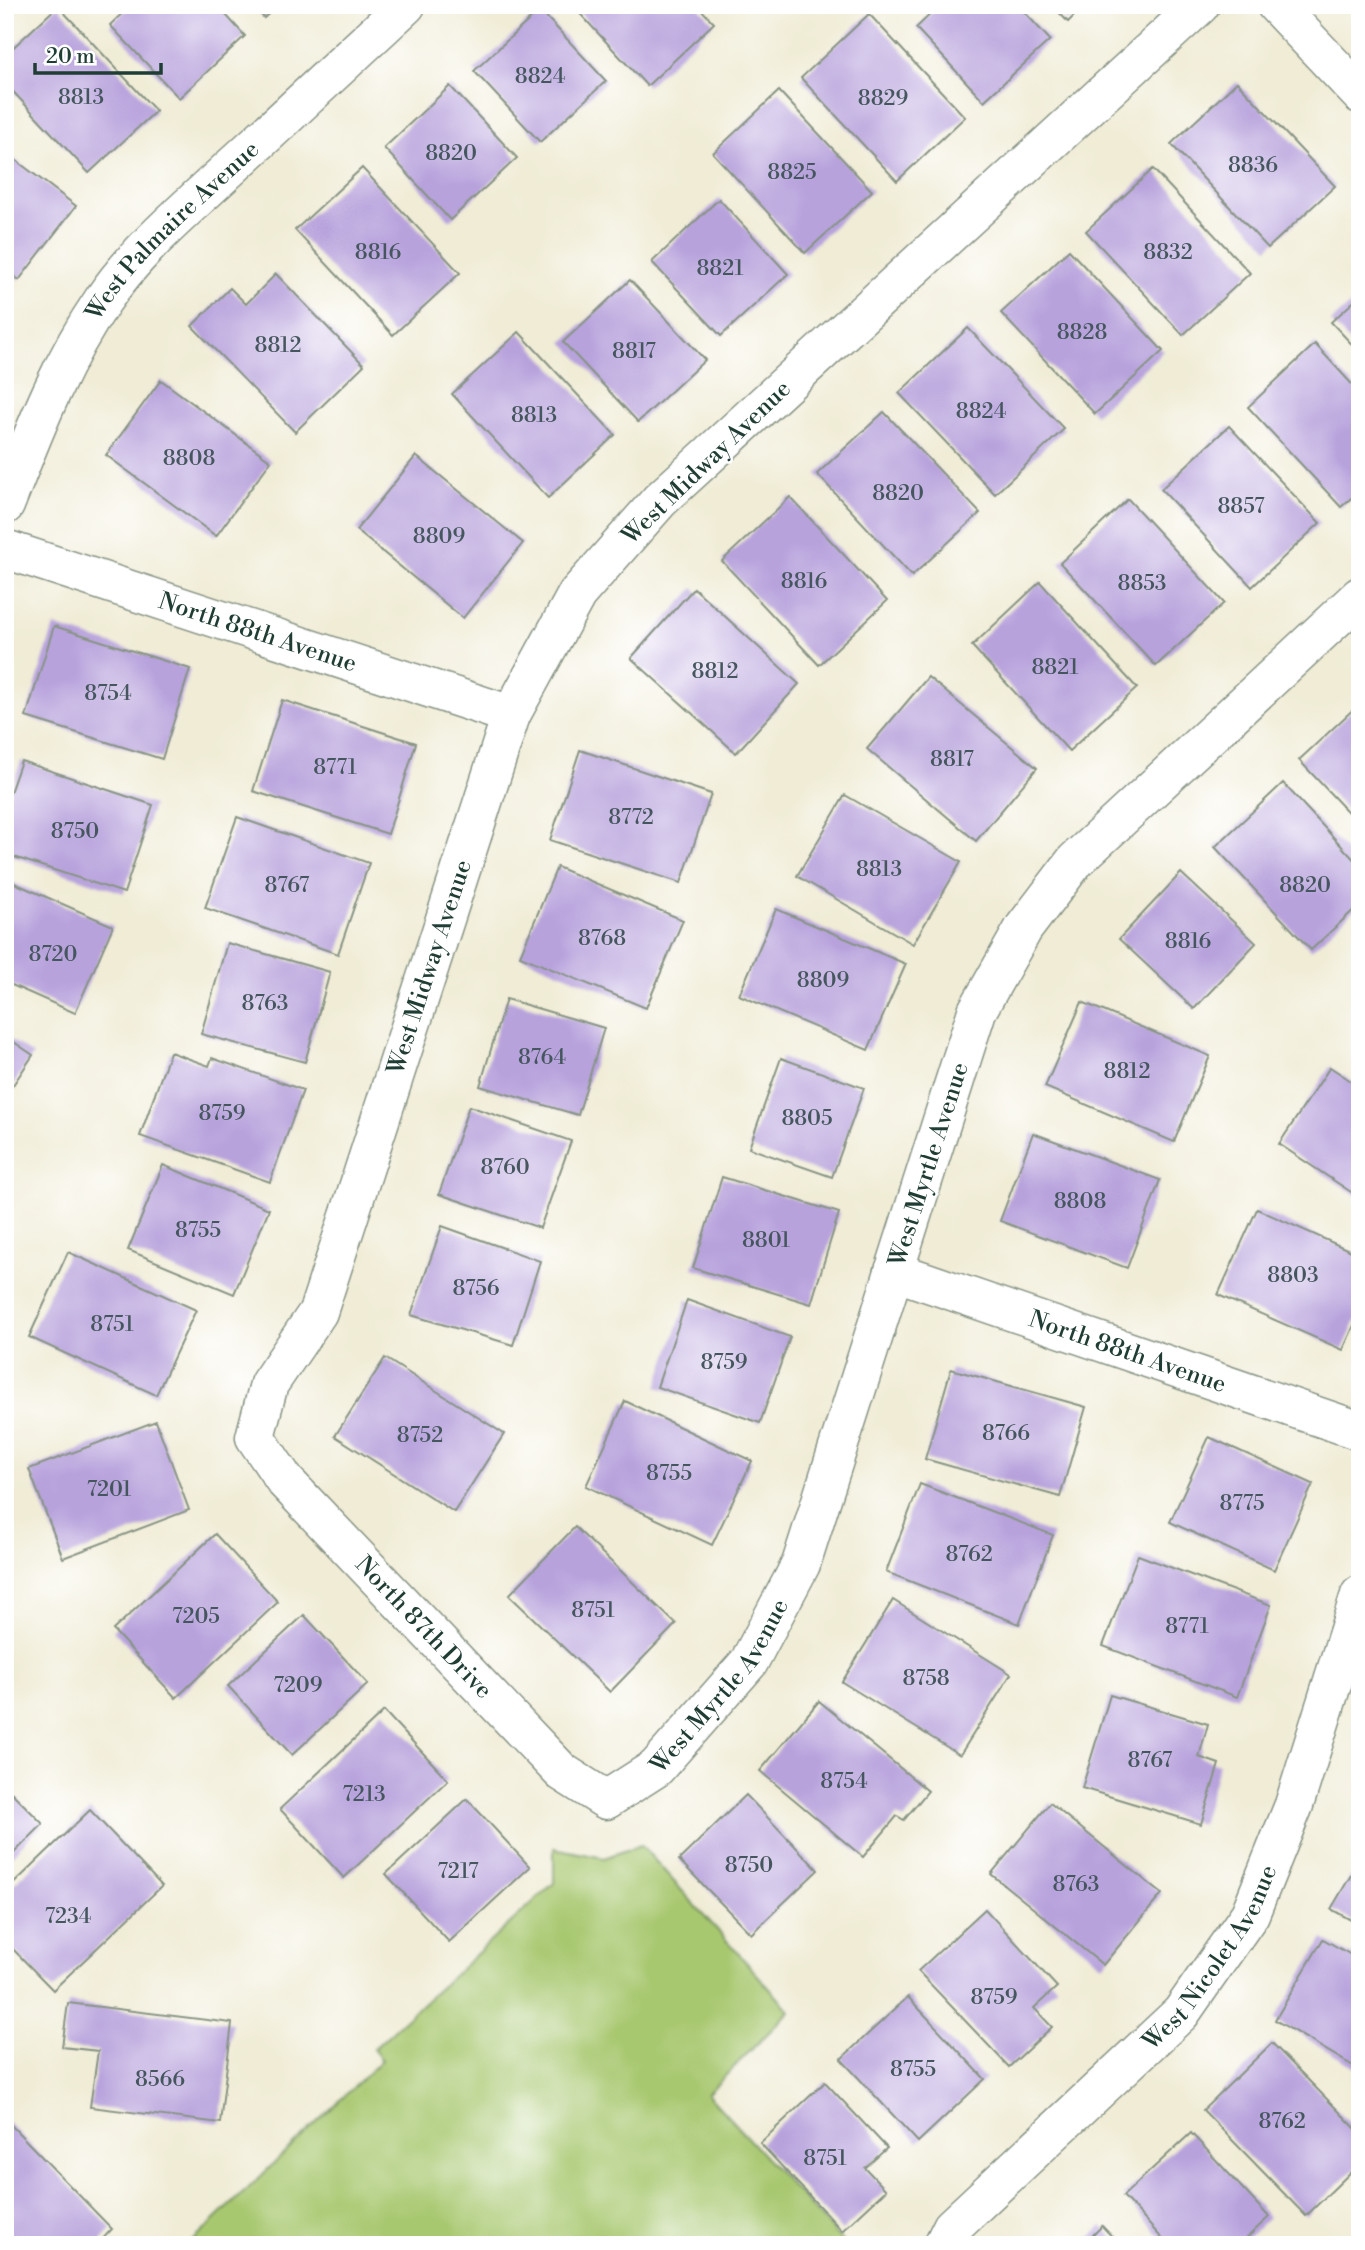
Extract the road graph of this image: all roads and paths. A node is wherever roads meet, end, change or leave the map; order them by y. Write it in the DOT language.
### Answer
graph roads {
  1 [pos="406,5"];
  2 [pos="1200,5"];
  3 [pos="1276,5"];
  4 [pos="1360,94"];
  5 [pos="5,505"];
  6 [pos="5,549"];
  7 [pos="1360,596"];
  8 [pos="510,715"];
  9 [pos="894,1271"];
  10 [pos="1360,1431"];
  11 [pos="255,1437"];
  12 [pos="1360,1595"];
  13 [pos="606,1800"];
  14 [pos="943,2245"];
  1 -- 5 [label="street, West Palmaire Avenue"];
  2 -- 8 [label="street, West Midway Avenue"];
  3 -- 4 [label="street"];
  6 -- 8 [label="street, North 88th Avenue"];
  7 -- 9 [label="street, West Myrtle Avenue"];
  8 -- 11 [label="street, West Midway Avenue"];
  9 -- 10 [label="street, North 88th Avenue"];
  9 -- 13 [label="street, West Myrtle Avenue"];
  11 -- 13 [label="street, North 87th Drive"];
  12 -- 14 [label="street, West Nicolet Avenue"];
}
